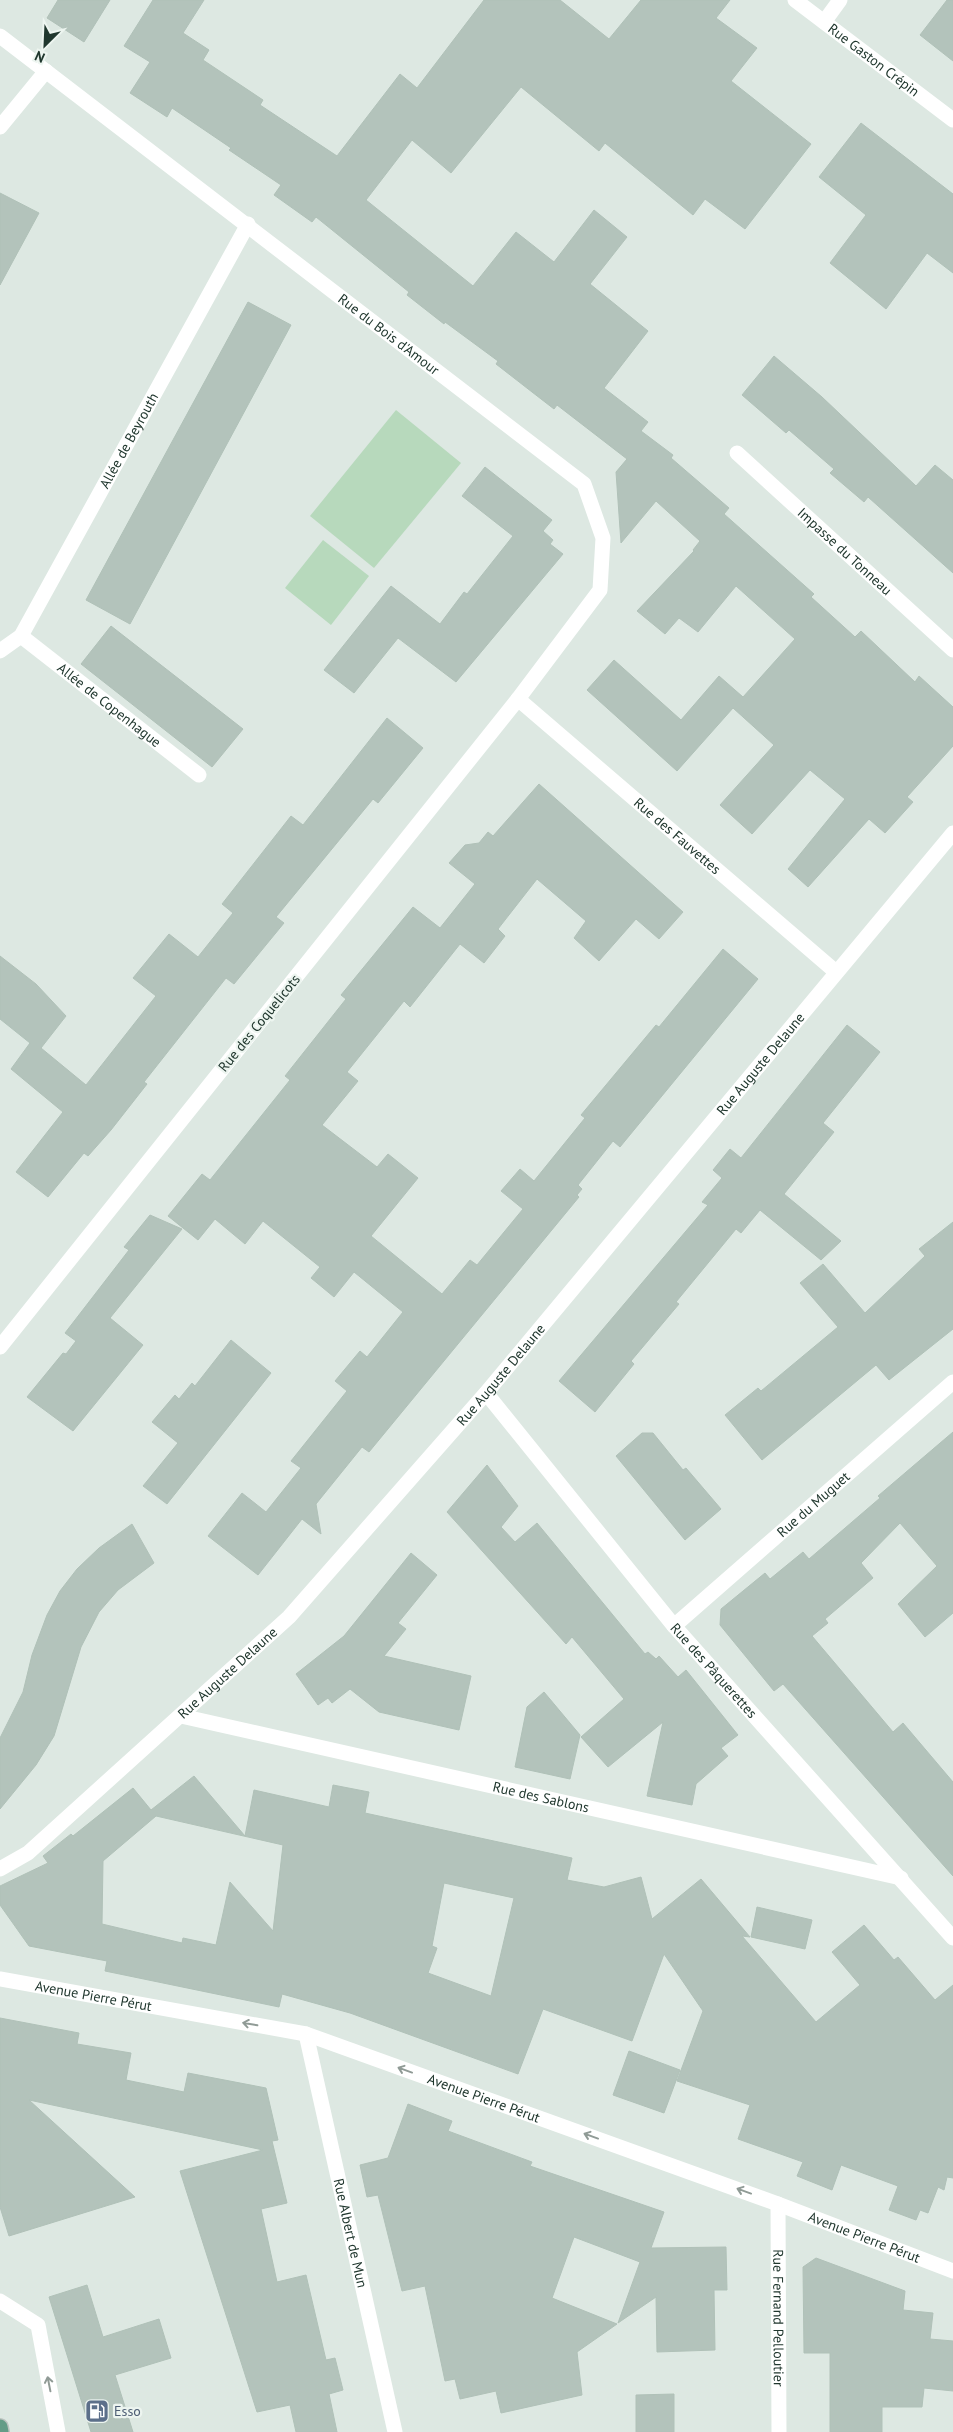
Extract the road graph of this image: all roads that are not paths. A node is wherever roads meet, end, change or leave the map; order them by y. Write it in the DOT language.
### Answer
graph roads {
  1 [pos="795,0"];
  2 [pos="840,0"];
  3 [pos="824,22"];
  4 [pos="0,36"];
  5 [pos="46,71"];
  6 [pos="953,120"];
  7 [pos="0,127"];
  8 [pos="248,224"];
  9 [pos="736,453"];
  10 [pos="21,636"];
  11 [pos="953,650"];
  12 [pos="0,651"];
  13 [pos="518,699"];
  14 [pos="199,774"];
  15 [pos="953,833"];
  16 [pos="836,972"];
  17 [pos="0,1347"];
  18 [pos="953,1382"];
  19 [pos="486,1393"];
  20 [pos="674,1626"];
  21 [pos="181,1716"];
  22 [pos="0,1869"];
  23 [pos="901,1878"];
  24 [pos="953,1938"];
  25 [pos="0,1979"];
  26 [pos="306,2034"];
  27 [pos="778,2204"];
  28 [pos="953,2271"];
  29 [pos="0,2301"];
  30 [pos="0,2427"];
  31 [pos="2,2432"];
  32 [pos="58,2432"];
  33 [pos="395,2432"];
  34 [pos="779,2432"];
  1 -- 3 [label="street, Rue Gaston Crépin"];
  2 -- 3 [label="street"];
  3 -- 6 [label="street, Rue Gaston Crépin"];
  4 -- 5 [label="street, Rue du Bois d'Amour"];
  5 -- 7 [label="street"];
  5 -- 8 [label="street, Rue du Bois d'Amour"];
  8 -- 10 [label="street, Allée de Beyrouth"];
  8 -- 13 [label="street, Rue du Bois d'Amour"];
  9 -- 11 [label="street, Impasse du Tonneau"];
  10 -- 12 [label="street, Allée de Beyrouth"];
  10 -- 14 [label="street, Allée de Copenhague"];
  13 -- 16 [label="street, Rue des Fauvettes"];
  13 -- 17 [label="street, Rue des Coquelicots"];
  15 -- 16 [label="street, Rue Auguste Delaune"];
  16 -- 19 [label="street, Rue Auguste Delaune"];
  18 -- 20 [label="street, Rue du Muguet"];
  19 -- 20 [label="street, Rue des Pâquerettes"];
  19 -- 21 [label="street, Rue Auguste Delaune"];
  20 -- 23 [label="street, Rue des Pâquerettes"];
  21 -- 22 [label="street, Rue Auguste Delaune"];
  21 -- 23 [label="street, Rue des Sablons"];
  23 -- 24 [label="street, Rue des Pâquerettes"];
  26 -- 25 [label="street, Avenue Pierre Pérut, one-way"];
  27 -- 26 [label="street, Avenue Pierre Pérut, one-way"];
  26 -- 33 [label="street, Rue Albert de Mun"];
  27 -- 28 [label="street, Avenue Pierre Pérut"];
  27 -- 34 [label="street, Rue Fernand Pelloutier"];
  32 -- 29 [label="street, one-way"];
  30 -- 31 [label="main road"];
}
